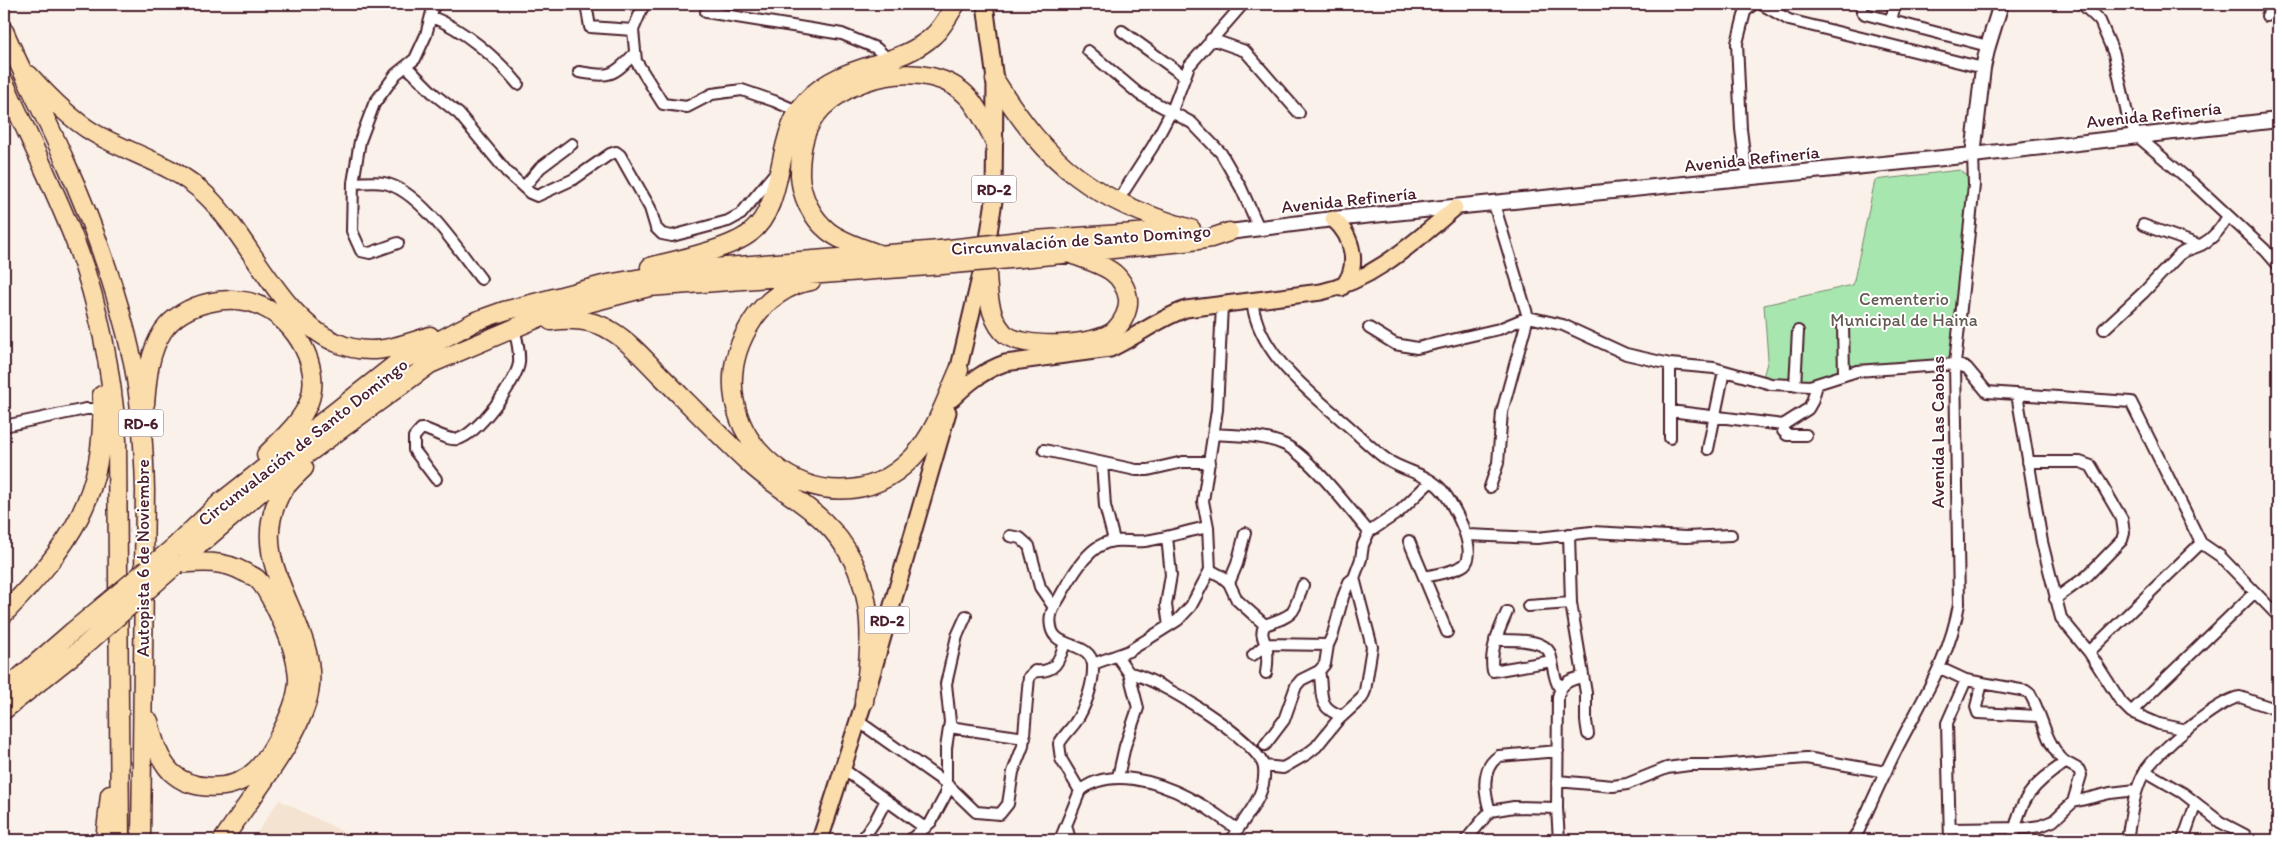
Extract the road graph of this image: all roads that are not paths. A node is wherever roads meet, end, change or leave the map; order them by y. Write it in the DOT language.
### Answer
graph roads {
  1 [pos="434,4"];
  2 [pos="586,4"];
  3 [pos="644,4"];
  4 [pos="956,4"];
  5 [pos="985,4"];
  6 [pos="1243,4"];
  7 [pos="1753,4"];
  8 [pos="1761,4"];
  9 [pos="1861,4"];
  10 [pos="1895,4"];
  11 [pos="2001,4"];
  12 [pos="2082,4"];
  13 [pos="2275,4"];
  14 [pos="706,12"];
  15 [pos="2267,16"];
  16 [pos="432,17"];
  17 [pos="1892,21"];
  18 [pos="633,30"];
  19 [pos="4,31"];
  20 [pos="1122,31"];
  21 [pos="1211,40"];
  22 [pos="1988,46"];
  23 [pos="1088,51"];
  24 [pos="635,53"];
  25 [pos="889,60"];
  26 [pos="18,64"];
  27 [pos="406,66"];
  28 [pos="1983,68"];
  29 [pos="578,72"];
  30 [pos="1184,76"];
  31 [pos="995,80"];
  32 [pos="4,82"];
  33 [pos="518,84"];
  34 [pos="797,111"];
  35 [pos="1171,112"];
  36 [pos="1299,113"];
  37 [pos="2278,120"];
  38 [pos="2136,136"];
  39 [pos="994,140"];
  40 [pos="572,144"];
  41 [pos="1973,155"];
  42 [pos="782,165"];
  43 [pos="1747,178"];
  44 [pos="353,183"];
  45 [pos="524,187"];
  46 [pos="1117,202"];
  47 [pos="1494,204"];
  48 [pos="1455,208"];
  49 [pos="2228,216"];
  50 [pos="1333,219"];
  51 [pos="2143,224"];
  52 [pos="1259,228"];
  53 [pos="1191,229"];
  54 [pos="1229,232"];
  55 [pos="398,243"];
  56 [pos="2199,246"];
  57 [pos="1020,250"];
  58 [pos="986,252"];
  59 [pos="1069,253"];
  60 [pos="881,255"];
  61 [pos="941,258"];
  62 [pos="2278,265"];
  63 [pos="866,270"];
  64 [pos="481,279"];
  65 [pos="607,284"];
  66 [pos="1341,288"];
  67 [pos="1252,301"];
  68 [pos="1222,305"];
  69 [pos="95,307"];
  70 [pos="1528,317"];
  71 [pos="476,321"];
  72 [pos="1843,326"];
  73 [pos="514,328"];
  74 [pos="1369,328"];
  75 [pos="2104,329"];
  76 [pos="1798,331"];
  77 [pos="1670,364"];
  78 [pos="1955,364"];
  79 [pos="959,370"];
  80 [pos="1724,371"];
  81 [pos="1844,374"];
  82 [pos="1817,385"];
  83 [pos="1795,386"];
  84 [pos="2017,394"];
  85 [pos="952,399"];
  86 [pos="103,409"];
  87 [pos="1670,410"];
  88 [pos="1716,416"];
  89 [pos="1783,425"];
  90 [pos="4,426"];
  91 [pos="344,426"];
  92 [pos="1214,434"];
  93 [pos="1806,435"];
  94 [pos="1670,438"];
  95 [pos="144,442"];
  96 [pos="1708,449"];
  97 [pos="1044,450"];
  98 [pos="1210,462"];
  99 [pos="2028,462"];
  100 [pos="1102,463"];
  101 [pos="436,478"];
  102 [pos="1432,481"];
  103 [pos="1490,487"];
  104 [pos="221,502"];
  105 [pos="1208,527"];
  106 [pos="1245,532"];
  107 [pos="1368,532"];
  108 [pos="1569,534"];
  109 [pos="1466,535"];
  110 [pos="1731,535"];
  111 [pos="1010,536"];
  112 [pos="1166,536"];
  113 [pos="1114,540"];
  114 [pos="1409,541"];
  115 [pos="2201,542"];
  116 [pos="175,556"];
  117 [pos="1210,570"];
  118 [pos="1424,577"];
  119 [pos="1354,578"];
  120 [pos="1229,583"];
  121 [pos="1303,585"];
  122 [pos="2255,592"];
  123 [pos="2055,599"];
  124 [pos="1571,603"];
  125 [pos="1053,606"];
  126 [pos="1528,606"];
  127 [pos="1506,612"];
  128 [pos="4,614"];
  129 [pos="966,616"];
  130 [pos="2278,616"];
  131 [pos="1266,625"];
  132 [pos="1169,626"];
  133 [pos="1447,632"];
  134 [pos="1495,640"];
  135 [pos="1066,643"];
  136 [pos="1266,644"];
  137 [pos="1328,645"];
  138 [pos="2089,652"];
  139 [pos="1252,655"];
  140 [pos="1117,656"];
  141 [pos="1552,662"];
  142 [pos="1093,664"];
  143 [pos="118,667"];
  144 [pos="1940,668"];
  145 [pos="1320,671"];
  146 [pos="1129,673"];
  147 [pos="1266,673"];
  148 [pos="1583,677"];
  149 [pos="1966,680"];
  150 [pos="1982,683"];
  151 [pos="142,689"];
  152 [pos="1560,689"];
  153 [pos="864,702"];
  154 [pos="6,704"];
  155 [pos="2278,710"];
  156 [pos="2131,712"];
  157 [pos="1342,716"];
  158 [pos="2038,716"];
  159 [pos="858,721"];
  160 [pos="949,727"];
  161 [pos="2187,730"];
  162 [pos="1588,734"];
  163 [pos="1025,738"];
  164 [pos="1265,745"];
  165 [pos="1558,751"];
  166 [pos="2065,763"];
  167 [pos="1264,766"];
  168 [pos="843,769"];
  169 [pos="2145,771"];
  170 [pos="1886,772"];
  171 [pos="1118,777"];
  172 [pos="1557,781"];
  173 [pos="947,784"];
  174 [pos="1080,790"];
  175 [pos="2136,790"];
  176 [pos="886,800"];
  177 [pos="2073,802"];
  178 [pos="2196,803"];
  179 [pos="1557,808"];
  180 [pos="1490,811"];
  181 [pos="1066,825"];
  182 [pos="925,828"];
  183 [pos="2015,828"];
  184 [pos="1237,829"];
  185 [pos="1950,829"];
  186 [pos="1859,830"];
  187 [pos="105,840"];
  188 [pos="120,840"];
  189 [pos="141,840"];
  190 [pos="223,840"];
  191 [pos="820,840"];
  192 [pos="862,840"];
  193 [pos="910,840"];
  194 [pos="1060,840"];
  195 [pos="1070,840"];
  196 [pos="1231,840"];
  197 [pos="1466,840"];
  198 [pos="1559,840"];
  199 [pos="1852,840"];
  200 [pos="1865,840"];
  201 [pos="1950,840"];
  202 [pos="2013,840"];
  203 [pos="2127,840"];
  204 [pos="2183,840"];
  205 [pos="2248,840"];
  1 -- 16 [label="street"];
  2 -- 18 [label="street"];
  3 -- 18 [label="street"];
  4 -- 25 [label="highway"];
  5 -- 31 [label="main road, RD-2"];
  6 -- 21 [label="street"];
  7 -- 43 [label="street"];
  8 -- 28 [label="street"];
  9 -- 17 [label="street"];
  10 -- 17 [label="street"];
  11 -- 22 [label="main road, Avenida Las Caobas"];
  12 -- 38 [label="street"];
  13 -- 15 [label="street"];
  14 -- 25 [label="street"];
  16 -- 27 [label="street"];
  16 -- 33 [label="street"];
  17 -- 22 [label="street"];
  18 -- 24 [label="street"];
  19 -- 26 [label="highway, Autopista 6 de Noviembre / RD-6"];
  20 -- 30 [label="street"];
  21 -- 30 [label="street"];
  21 -- 36 [label="street"];
  22 -- 28 [label="main road, Avenida Las Caobas"];
  23 -- 35 [label="street"];
  24 -- 29 [label="street"];
  24 -- 34 [label="street"];
  25 -- 34 [label="highway"];
  26 -- 71 [label="highway"];
  26 -- 95 [label="highway, Autopista 6 de Noviembre / RD-6"];
  27 -- 44 [label="street"];
  27 -- 45 [label="street"];
  28 -- 41 [label="main road, Avenida Las Caobas"];
  30 -- 35 [label="street"];
  31 -- 39 [label="main road, RD-2"];
  31 -- 46 [label="highway"];
  32 -- 69 [label="highway, Autopista 6 de Noviembre / RD-6"];
  34 -- 42 [label="highway"];
  35 -- 46 [label="street"];
  35 -- 52 [label="street"];
  37 -- 38 [label="main road, Avenida Refinería"];
  38 -- 41 [label="main road, Avenida Refinería"];
  38 -- 49 [label="street"];
  39 -- 58 [label="main road, RD-2"];
  39 -- 60 [label="highway"];
  40 -- 45 [label="street"];
  41 -- 43 [label="main road, Avenida Refinería"];
  41 -- 78 [label="street, Avenida Las Caobas"];
  42 -- 45 [label="street"];
  42 -- 65 [label="highway"];
  43 -- 47 [label="main road, Avenida Refinería"];
  44 -- 55 [label="street"];
  44 -- 64 [label="street"];
  46 -- 53 [label="highway"];
  47 -- 48 [label="main road, Avenida Refinería"];
  47 -- 70 [label="street"];
  48 -- 50 [label="main road, Avenida Refinería"];
  48 -- 66 [label="main road"];
  49 -- 56 [label="street"];
  49 -- 62 [label="street"];
  50 -- 52 [label="main road, Avenida Refinería"];
  50 -- 66 [label="main road"];
  51 -- 56 [label="street"];
  52 -- 54 [label="main road, Avenida Refinería"];
  53 -- 54 [label="highway, Circunvalación de Santo Domingo"];
  53 -- 57 [label="highway, Circunvalación de Santo Domingo"];
  54 -- 59 [label="highway, Circunvalación de Santo Domingo"];
  56 -- 75 [label="street"];
  57 -- 59 [label="highway, Circunvalación de Santo Domingo"];
  57 -- 61 [label="highway, Circunvalación de Santo Domingo, bridge"];
  58 -- 59 [label="highway"];
  58 -- 79 [label="main road, RD-2"];
  60 -- 61 [label="highway, Circunvalación de Santo Domingo"];
  60 -- 65 [label="highway, Circunvalación de Santo Domingo"];
  61 -- 63 [label="highway, Circunvalación de Santo Domingo"];
  63 -- 73 [label="highway, Circunvalación de Santo Domingo"];
  63 -- 79 [label="highway"];
  65 -- 71 [label="highway, Circunvalación de Santo Domingo"];
  66 -- 67 [label="main road"];
  67 -- 68 [label="main road"];
  67 -- 102 [label="street"];
  68 -- 85 [label="main road"];
  68 -- 92 [label="street"];
  69 -- 86 [label="highway"];
  69 -- 143 [label="highway, Autopista 6 de Noviembre / RD-6"];
  70 -- 74 [label="street"];
  70 -- 77 [label="street"];
  70 -- 103 [label="street"];
  71 -- 104 [label="highway, Circunvalación de Santo Domingo"];
  72 -- 81 [label="street"];
  73 -- 91 [label="highway, Circunvalación de Santo Domingo"];
  73 -- 101 [label="street"];
  73 -- 153 [label="highway"];
  76 -- 83 [label="street"];
  77 -- 80 [label="street"];
  77 -- 87 [label="street"];
  78 -- 81 [label="street"];
  78 -- 84 [label="street"];
  78 -- 144 [label="street, Avenida Las Caobas"];
  79 -- 85 [label="main road, RD-2"];
  80 -- 83 [label="street"];
  80 -- 88 [label="street"];
  81 -- 82 [label="street"];
  82 -- 83 [label="street"];
  82 -- 89 [label="street"];
  84 -- 99 [label="street"];
  84 -- 115 [label="street"];
  85 -- 153 [label="main road, RD-2"];
  86 -- 90 [label="street"];
  86 -- 128 [label="highway"];
  87 -- 88 [label="street"];
  87 -- 94 [label="street"];
  88 -- 89 [label="street"];
  88 -- 96 [label="street"];
  89 -- 93 [label="street"];
  91 -- 116 [label="highway, Circunvalación de Santo Domingo"];
  91 -- 190 [label="highway"];
  92 -- 98 [label="street"];
  92 -- 107 [label="street"];
  95 -- 104 [label="highway"];
  95 -- 151 [label="highway, Autopista 6 de Noviembre / RD-6"];
  97 -- 100 [label="street"];
  98 -- 100 [label="street"];
  98 -- 105 [label="street"];
  99 -- 123 [label="street"];
  99 -- 123 [label="street"];
  100 -- 113 [label="street"];
  102 -- 107 [label="street"];
  102 -- 109 [label="street"];
  104 -- 116 [label="highway, Circunvalación de Santo Domingo"];
  105 -- 112 [label="street"];
  105 -- 117 [label="street"];
  106 -- 120 [label="street"];
  107 -- 119 [label="street"];
  108 -- 109 [label="street"];
  108 -- 110 [label="street"];
  108 -- 124 [label="street"];
  109 -- 118 [label="street"];
  111 -- 125 [label="street"];
  112 -- 113 [label="street"];
  112 -- 132 [label="street"];
  113 -- 125 [label="street"];
  114 -- 118 [label="street"];
  115 -- 122 [label="street"];
  115 -- 138 [label="street"];
  116 -- 151 [label="highway"];
  116 -- 154 [label="highway, Circunvalación de Santo Domingo, bridge"];
  116 -- 154 [label="highway, Circunvalación de Santo Domingo, bridge"];
  117 -- 120 [label="street"];
  117 -- 132 [label="street"];
  118 -- 133 [label="street"];
  119 -- 137 [label="street"];
  119 -- 157 [label="street"];
  120 -- 131 [label="street"];
  121 -- 131 [label="street"];
  122 -- 130 [label="street"];
  122 -- 156 [label="street"];
  123 -- 138 [label="street"];
  124 -- 126 [label="street"];
  124 -- 148 [label="street"];
  125 -- 135 [label="street"];
  127 -- 134 [label="street"];
  129 -- 160 [label="street"];
  131 -- 136 [label="street"];
  132 -- 140 [label="street"];
  134 -- 141 [label="street"];
  134 -- 141 [label="street"];
  135 -- 142 [label="street"];
  135 -- 163 [label="street"];
  136 -- 137 [label="street"];
  136 -- 139 [label="street"];
  136 -- 147 [label="street"];
  137 -- 145 [label="street"];
  138 -- 156 [label="street"];
  140 -- 142 [label="street"];
  140 -- 146 [label="street"];
  141 -- 152 [label="street"];
  142 -- 174 [label="street"];
  143 -- 187 [label="highway"];
  143 -- 188 [label="highway, Autopista 6 de Noviembre / RD-6"];
  144 -- 149 [label="street"];
  144 -- 170 [label="street, Avenida Las Caobas"];
  145 -- 157 [label="street"];
  145 -- 164 [label="street"];
  146 -- 167 [label="street"];
  146 -- 171 [label="street"];
  148 -- 152 [label="street"];
  148 -- 162 [label="street"];
  149 -- 150 [label="street"];
  149 -- 185 [label="street"];
  150 -- 158 [label="street"];
  150 -- 158 [label="street"];
  151 -- 189 [label="highway, Autopista 6 de Noviembre / RD-6"];
  152 -- 165 [label="street"];
  153 -- 159 [label="main road, RD-2"];
  155 -- 161 [label="street"];
  156 -- 161 [label="street"];
  157 -- 167 [label="street"];
  158 -- 166 [label="street"];
  159 -- 168 [label="main road, RD-2"];
  159 -- 173 [label="street"];
  160 -- 163 [label="street"];
  160 -- 173 [label="street"];
  161 -- 169 [label="street"];
  163 -- 173 [label="street"];
  165 -- 172 [label="street"];
  165 -- 180 [label="street"];
  166 -- 177 [label="street"];
  166 -- 183 [label="street"];
  167 -- 184 [label="street"];
  168 -- 176 [label="street"];
  168 -- 191 [label="main road, RD-2"];
  169 -- 175 [label="street"];
  169 -- 178 [label="street"];
  170 -- 172 [label="street"];
  170 -- 186 [label="street, Avenida Las Caobas"];
  171 -- 174 [label="street"];
  171 -- 184 [label="street"];
  172 -- 179 [label="street"];
  173 -- 182 [label="street"];
  174 -- 181 [label="street"];
  175 -- 177 [label="street"];
  175 -- 203 [label="street"];
  176 -- 182 [label="street"];
  176 -- 192 [label="street"];
  177 -- 183 [label="street"];
  178 -- 204 [label="street"];
  178 -- 205 [label="street"];
  179 -- 180 [label="street"];
  179 -- 198 [label="street"];
  180 -- 197 [label="street"];
  181 -- 194 [label="street"];
  181 -- 195 [label="street"];
  182 -- 193 [label="street"];
  183 -- 185 [label="street"];
  183 -- 202 [label="street"];
  184 -- 196 [label="street"];
  185 -- 201 [label="street"];
  186 -- 199 [label="street, Avenida Las Caobas"];
  186 -- 200 [label="street"];
}
